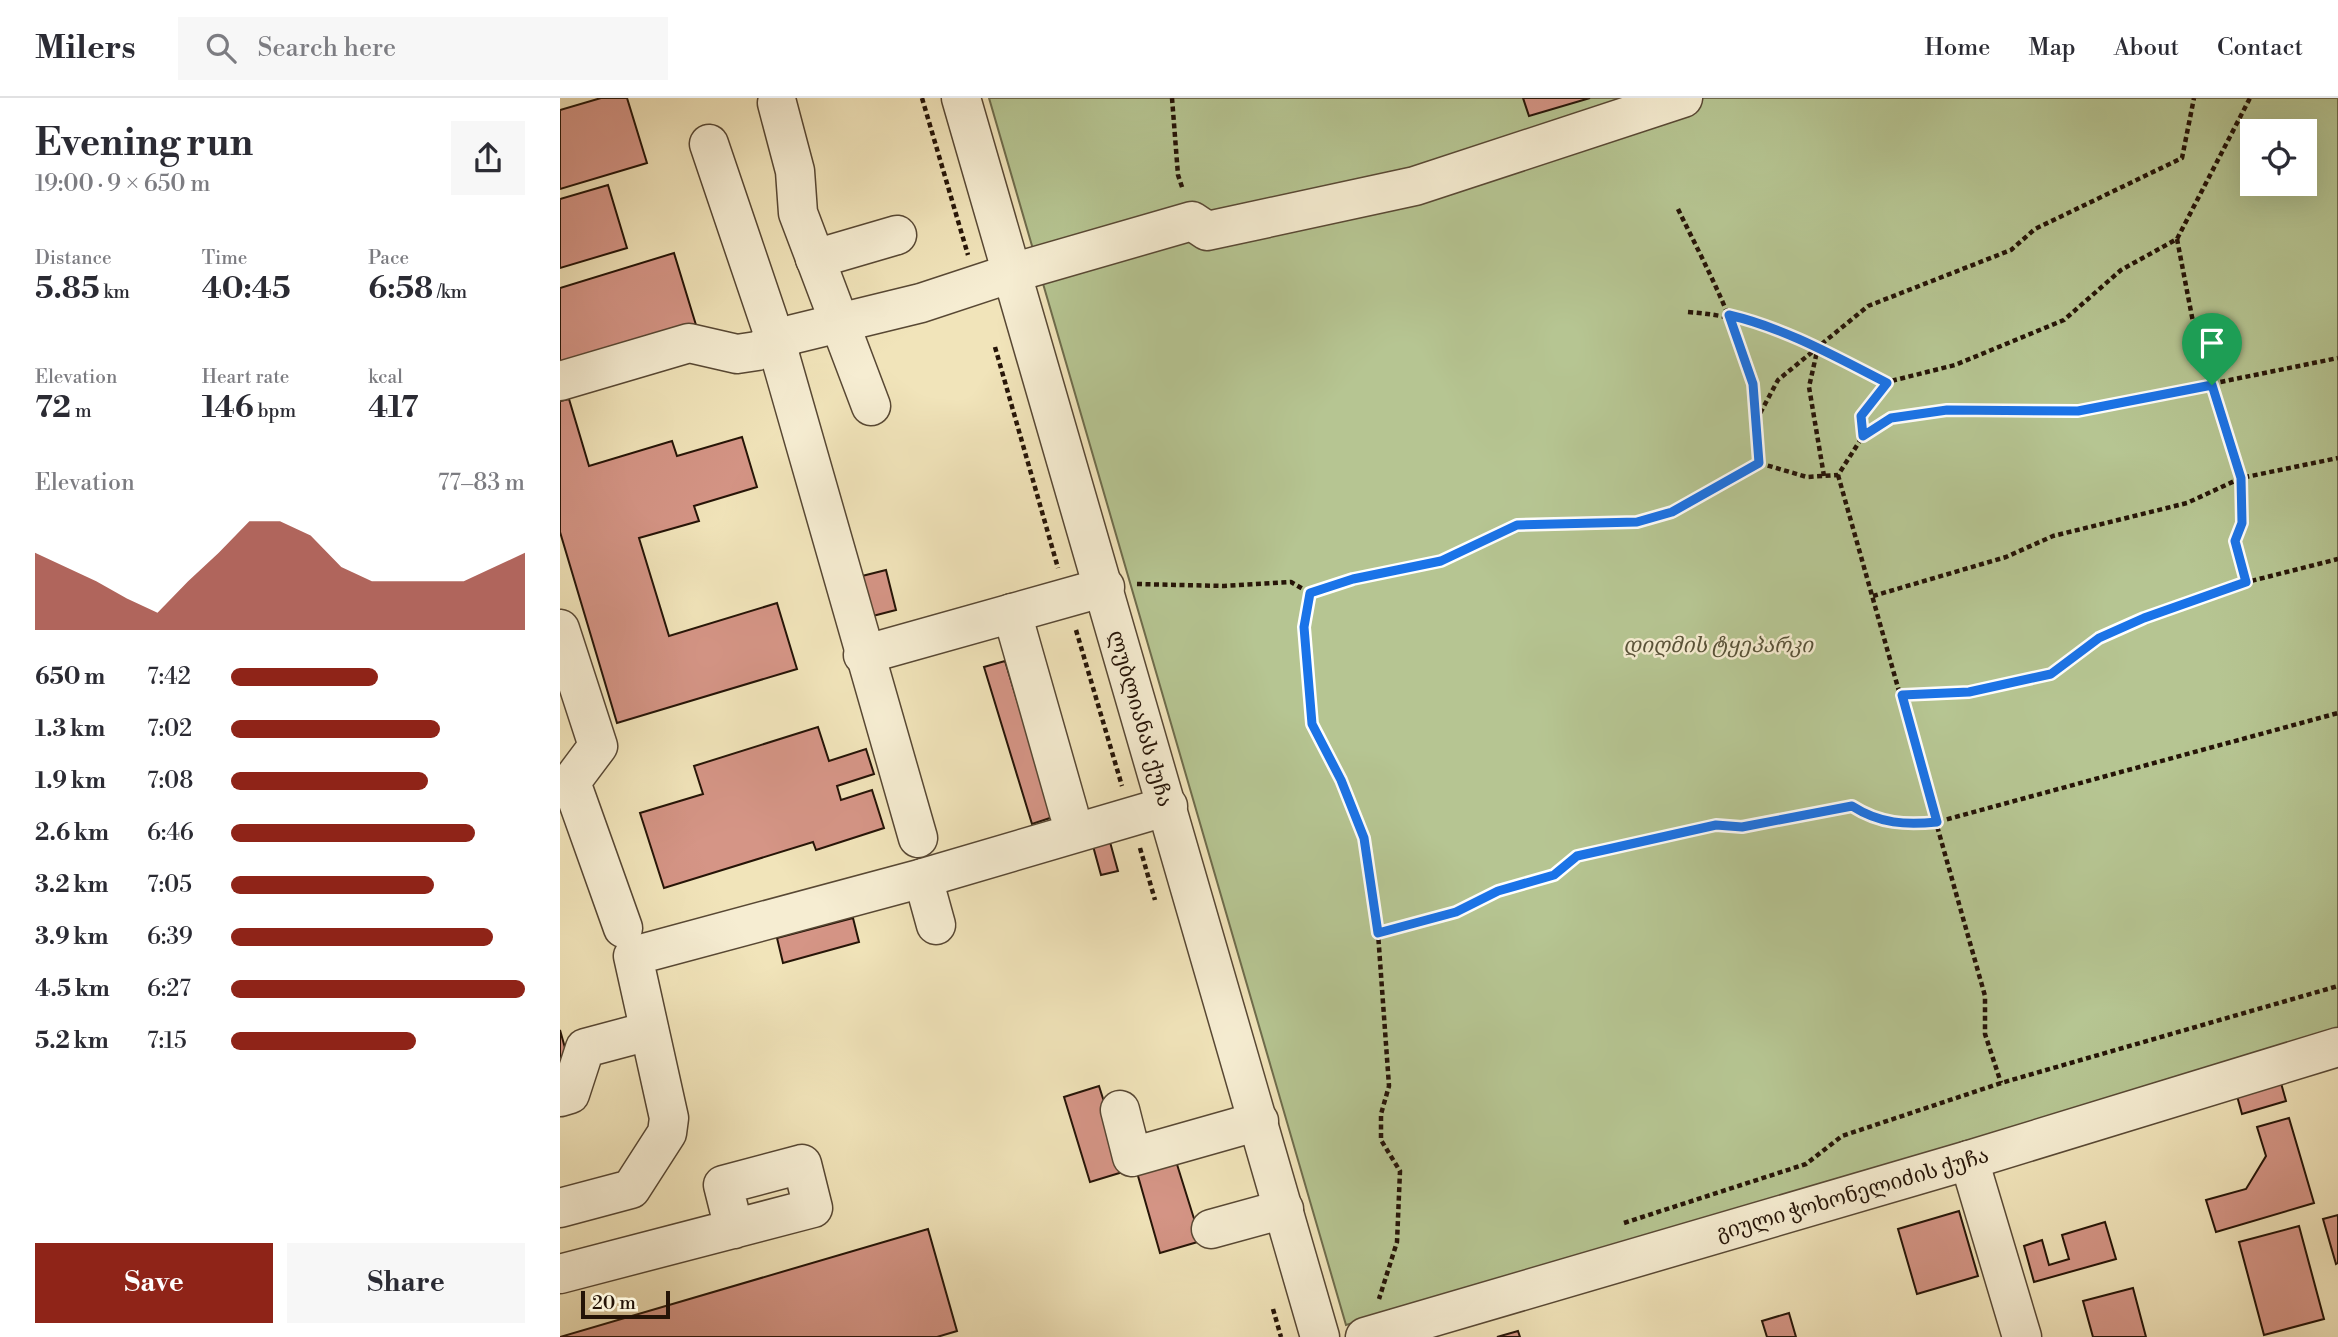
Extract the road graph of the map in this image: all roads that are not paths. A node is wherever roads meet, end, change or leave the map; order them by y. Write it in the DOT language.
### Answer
graph roads {
  1 [pos="961,98"];
  2 [pos="1683,98"];
  3 [pos="777,103"];
  4 [pos="709,144"];
  5 [pos="897,235"];
  6 [pos="815,259"];
  7 [pos="1012,273"];
  8 [pos="840,323"];
  9 [pos="776,342"];
  10 [pos="560,381"];
  11 [pos="871,405"];
  12 [pos="1105,587"];
  13 [pos="1012,613"];
  14 [pos="561,641"];
  15 [pos="863,655"];
  16 [pos="1168,806"];
  17 [pos="1069,813"];
  18 [pos="918,838"];
  19 [pos="923,877"];
  20 [pos="936,925"];
  21 [pos="623,928"];
  22 [pos="649,1031"];
  23 [pos="2338,1047"];
  24 [pos="560,1097"];
  25 [pos="1120,1110"];
  26 [pos="1259,1121"];
  27 [pos="1969,1160"];
  28 [pos="560,1208"];
  29 [pos="1284,1209"];
  30 [pos="734,1229"];
  31 [pos="1211,1229"];
  32 [pos="560,1274"];
  33 [pos="1320,1337"];
  34 [pos="1365,1337"];
  35 [pos="2022,1337"];
  1 -- 7 [label="street, ლუბლიანას ქუჩა"];
  2 -- 7 [label="street"];
  3 -- 6 [label="street"];
  4 -- 9 [label="street"];
  5 -- 6 [label="street"];
  6 -- 8 [label="street"];
  7 -- 8 [label="street"];
  7 -- 12 [label="street, ლუბლიანას ქუჩა"];
  8 -- 9 [label="street"];
  8 -- 11 [label="street"];
  9 -- 10 [label="street"];
  9 -- 15 [label="street"];
  12 -- 13 [label="street"];
  12 -- 16 [label="street, ლუბლიანას ქუჩა"];
  13 -- 15 [label="street"];
  13 -- 17 [label="street"];
  14 -- 21 [label="street"];
  15 -- 18 [label="street"];
  16 -- 19 [label="street"];
  16 -- 26 [label="street, ლუბლიანას ქუჩა"];
  19 -- 20 [label="street"];
  19 -- 22 [label="street"];
  22 -- 24 [label="street"];
  22 -- 28 [label="street"];
  23 -- 27 [label="street, გიული ჭოხონელიძის ქუჩა"];
  25 -- 26 [label="street"];
  26 -- 29 [label="street, ლუბლიანას ქუჩა"];
  27 -- 34 [label="street, გიული ჭოხონელიძის ქუჩა"];
  27 -- 35 [label="street"];
  29 -- 31 [label="street"];
  29 -- 33 [label="street, ლუბლიანას ქუჩა"];
  30 -- 32 [label="street"];
}
